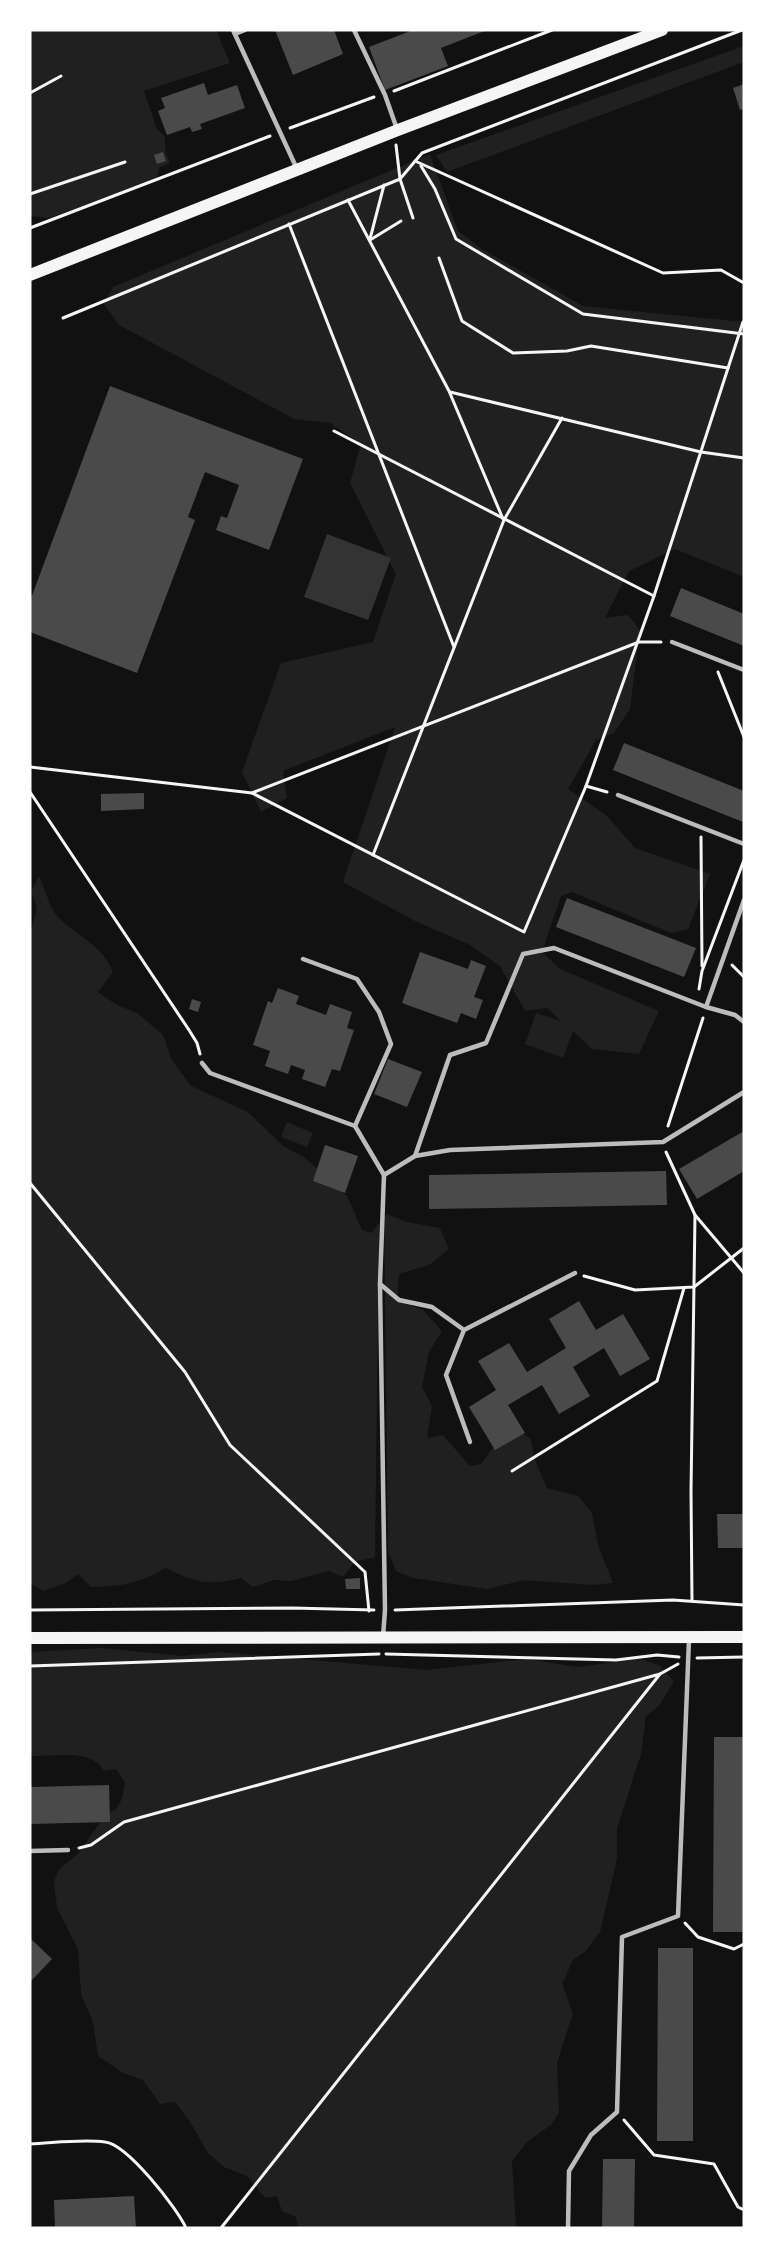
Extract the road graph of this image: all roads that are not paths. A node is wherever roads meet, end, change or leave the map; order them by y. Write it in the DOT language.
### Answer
graph roads {
  1 [pos="245,30"];
  2 [pos="354,30"];
  3 [pos="662,30"];
  4 [pos="234,32"];
  5 [pos="398,130"];
  6 [pos="297,170"];
  7 [pos="30,275"];
  8 [pos="672,642"];
  9 [pos="744,670"];
  10 [pos="618,795"];
  11 [pos="744,844"];
  12 [pos="744,900"];
  13 [pos="303,959"];
  14 [pos="706,1007"];
  15 [pos="744,1022"];
  16 [pos="202,1063"];
  17 [pos="744,1092"];
  18 [pos="356,1126"];
  19 [pos="416,1156"];
  20 [pos="384,1175"];
  21 [pos="575,1273"];
  22 [pos="380,1284"];
  23 [pos="464,1330"];
  24 [pos="470,1442"];
  25 [pos="383,1637"];
  26 [pos="689,1637"];
  27 [pos="744,1637"];
  28 [pos="30,1638"];
  29 [pos="68,1850"];
  30 [pos="30,1851"];
  31 [pos="568,2228"];
  1 -- 4 [label="lane"];
  2 -- 5 [label="lane"];
  3 -- 5 [label="main road"];
  4 -- 6 [label="lane"];
  5 -- 6 [label="main road"];
  6 -- 7 [label="main road"];
  8 -- 9 [label="lane"];
  10 -- 11 [label="lane"];
  12 -- 14 [label="lane"];
  13 -- 18 [label="lane"];
  14 -- 15 [label="lane"];
  14 -- 19 [label="lane"];
  16 -- 18 [label="lane"];
  17 -- 19 [label="lane"];
  18 -- 20 [label="lane"];
  19 -- 20 [label="lane"];
  20 -- 22 [label="lane"];
  21 -- 23 [label="lane"];
  22 -- 23 [label="lane"];
  22 -- 25 [label="lane"];
  23 -- 24 [label="lane"];
  25 -- 26 [label="main road"];
  25 -- 28 [label="main road"];
  26 -- 27 [label="main road"];
  26 -- 31 [label="lane"];
  29 -- 30 [label="lane"];
}
